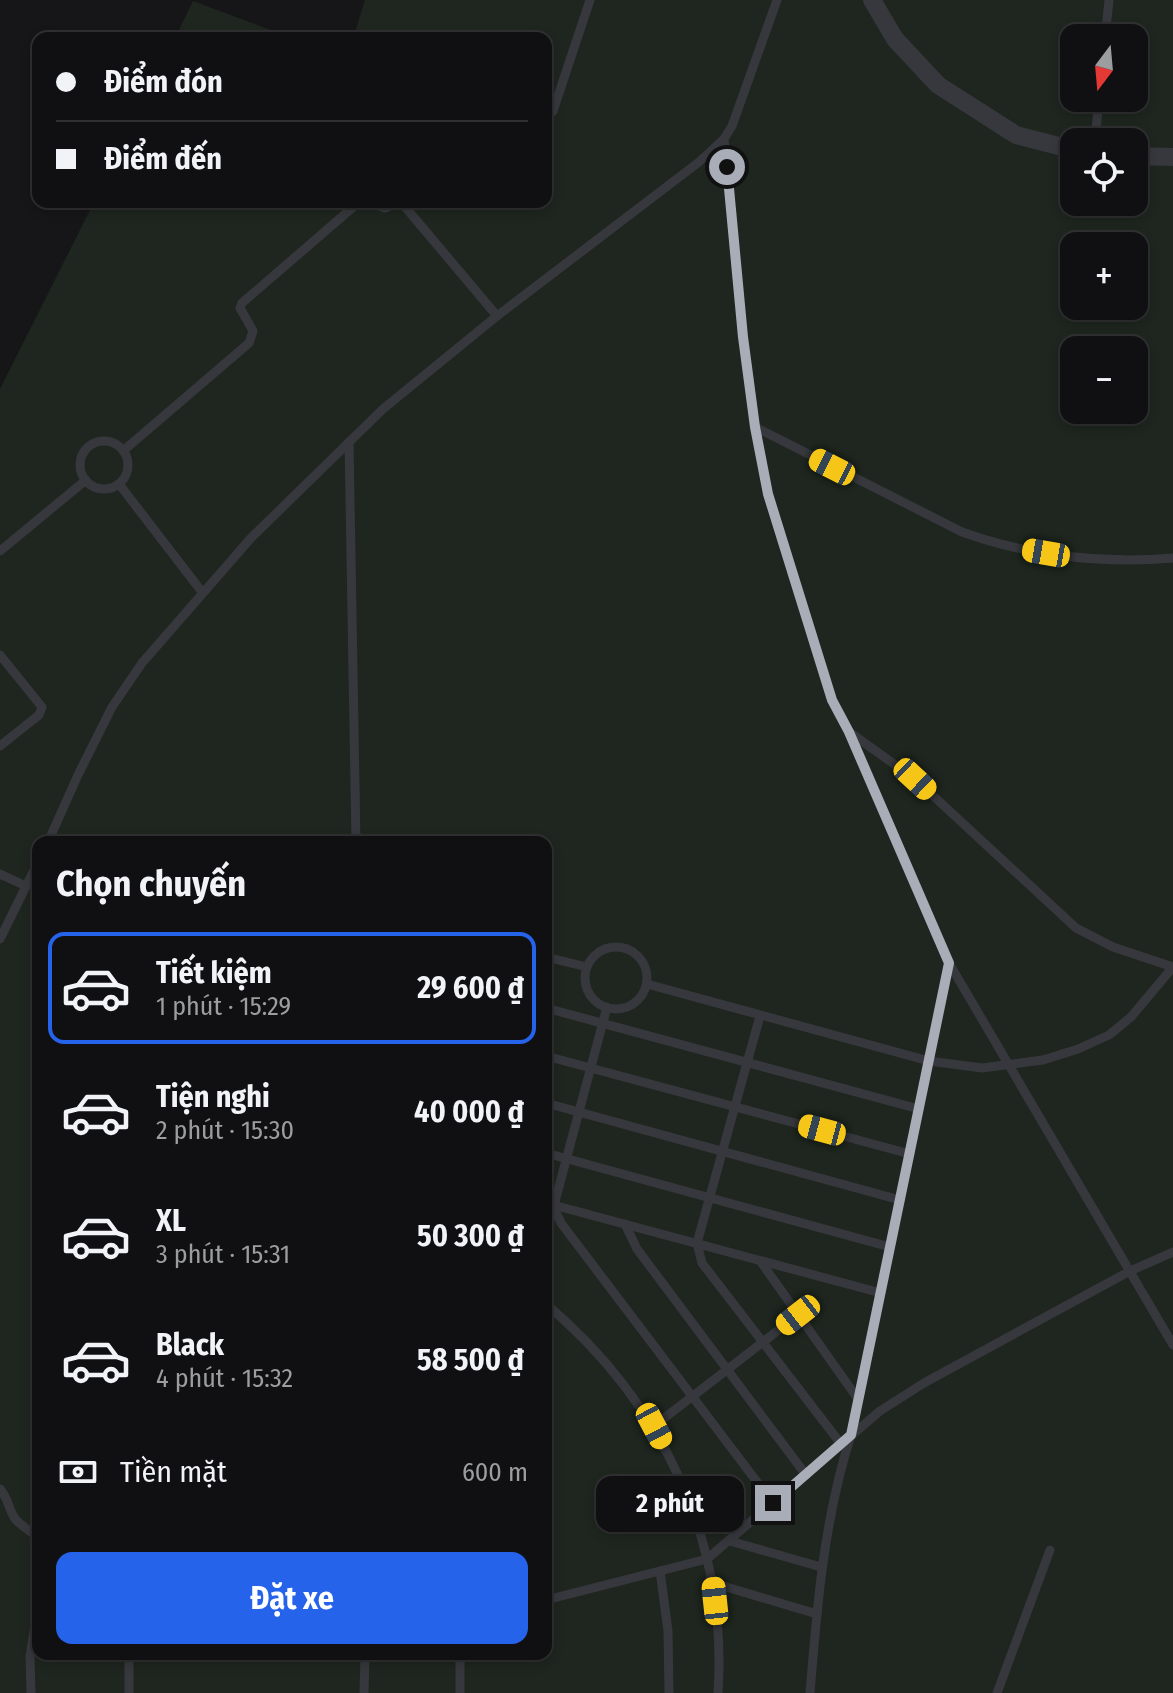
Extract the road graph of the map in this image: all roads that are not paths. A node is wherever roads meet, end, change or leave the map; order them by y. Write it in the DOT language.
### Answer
graph roads {
  1 [pos="590,0"];
  2 [pos="777,0"];
  3 [pos="872,0"];
  4 [pos="1109,0"];
  5 [pos="1106,24"];
  6 [pos="552,112"];
  7 [pos="724,139"];
  8 [pos="1060,146"];
  9 [pos="1148,156"];
  10 [pos="1173,157"];
  11 [pos="352,208"];
  12 [pos="406,208"];
  13 [pos="497,316"];
  14 [pos="755,427"];
  15 [pos="349,442"];
  16 [pos="123,451"];
  17 [pos="86,480"];
  18 [pos="119,484"];
  19 [pos="0,551"];
  20 [pos="1173,558"];
  21 [pos="202,592"];
  22 [pos="0,655"];
  23 [pos="849,732"];
  24 [pos="0,746"];
  25 [pos="55,836"];
  26 [pos="356,836"];
  27 [pos="0,874"];
  28 [pos="32,874"];
  29 [pos="26,886"];
  30 [pos="0,939"];
  31 [pos="552,958"];
  32 [pos="949,963"];
  33 [pos="587,967"];
  34 [pos="1173,967"];
  35 [pos="647,984"];
  36 [pos="607,1007"];
  37 [pos="552,1010"];
  38 [pos="760,1016"];
  39 [pos="602,1023"];
  40 [pos="552,1058"];
  41 [pos="929,1061"];
  42 [pos="746,1062"];
  43 [pos="1009,1067"];
  44 [pos="590,1068"];
  45 [pos="552,1104"];
  46 [pos="734,1107"];
  47 [pos="919,1109"];
  48 [pos="578,1111"];
  49 [pos="722,1150"];
  50 [pos="910,1154"];
  51 [pos="552,1155"];
  52 [pos="565,1158"];
  53 [pos="709,1197"];
  54 [pos="552,1198"];
  55 [pos="900,1200"];
  56 [pos="552,1205"];
  57 [pos="552,1207"];
  58 [pos="625,1224"];
  59 [pos="697,1243"];
  60 [pos="890,1247"];
  61 [pos="1173,1252"];
  62 [pos="760,1261"];
  63 [pos="1130,1271"];
  64 [pos="881,1293"];
  65 [pos="552,1310"];
  66 [pos="798,1315"];
  67 [pos="763,1342"];
  68 [pos="1173,1345"];
  69 [pos="727,1369"];
  70 [pos="691,1395"];
  71 [pos="858,1399"];
  72 [pos="654,1426"];
  73 [pos="851,1435"];
  74 [pos="841,1444"];
  75 [pos="806,1475"];
  76 [pos="0,1489"];
  77 [pos="773,1503"];
  78 [pos="32,1533"];
  79 [pos="730,1541"];
  80 [pos="1050,1550"];
  81 [pos="707,1559"];
  82 [pos="821,1567"];
  83 [pos="660,1571"];
  84 [pos="713,1583"];
  85 [pos="552,1598"];
  86 [pos="817,1614"];
  87 [pos="32,1644"];
  88 [pos="129,1660"];
  89 [pos="365,1660"];
  90 [pos="460,1660"];
  91 [pos="31,1693"];
  92 [pos="128,1693"];
  93 [pos="364,1693"];
  94 [pos="460,1693"];
  95 [pos="669,1693"];
  96 [pos="718,1693"];
  97 [pos="810,1693"];
  98 [pos="997,1693"];
  1 -- 6 [label="lane"];
  2 -- 7 [label="lane"];
  3 -- 8 [label="street"];
  4 -- 5 [label="lane"];
  7 -- 13 [label="lane"];
  7 -- 14 [label="lane"];
  9 -- 10 [label="street"];
  11 -- 16 [label="lane"];
  12 -- 13 [label="lane"];
  13 -- 15 [label="lane"];
  14 -- 20 [label="lane"];
  14 -- 23 [label="lane"];
  15 -- 21 [label="lane"];
  15 -- 26 [label="lane"];
  16 -- 17 [label="lane"];
  16 -- 18 [label="lane"];
  17 -- 18 [label="lane"];
  17 -- 19 [label="lane"];
  18 -- 21 [label="lane"];
  21 -- 25 [label="lane"];
  22 -- 24 [label="lane"];
  23 -- 32 [label="lane"];
  23 -- 34 [label="lane"];
  27 -- 29 [label="lane"];
  28 -- 29 [label="lane"];
  29 -- 30 [label="lane"];
  31 -- 33 [label="lane"];
  32 -- 41 [label="lane"];
  32 -- 43 [label="lane"];
  33 -- 35 [label="lane"];
  33 -- 36 [label="lane"];
  34 -- 43 [label="lane"];
  35 -- 36 [label="lane"];
  35 -- 38 [label="lane"];
  36 -- 39 [label="lane"];
  37 -- 39 [label="lane"];
  38 -- 41 [label="lane"];
  38 -- 42 [label="lane"];
  39 -- 42 [label="lane"];
  39 -- 44 [label="lane"];
  40 -- 44 [label="lane"];
  41 -- 43 [label="lane"];
  41 -- 47 [label="lane"];
  42 -- 46 [label="lane"];
  42 -- 47 [label="lane"];
  43 -- 63 [label="lane"];
  44 -- 46 [label="lane"];
  44 -- 48 [label="lane"];
  45 -- 48 [label="lane"];
  46 -- 49 [label="lane"];
  46 -- 50 [label="lane"];
  47 -- 50 [label="lane"];
  48 -- 49 [label="lane"];
  48 -- 52 [label="lane"];
  49 -- 53 [label="lane"];
  49 -- 55 [label="lane"];
  50 -- 55 [label="lane"];
  51 -- 52 [label="lane"];
  52 -- 53 [label="lane"];
  52 -- 54 [label="lane"];
  53 -- 59 [label="lane"];
  53 -- 60 [label="lane"];
  55 -- 60 [label="lane"];
  56 -- 58 [label="lane"];
  57 -- 70 [label="lane"];
  58 -- 59 [label="lane"];
  58 -- 69 [label="lane"];
  59 -- 62 [label="lane"];
  59 -- 67 [label="lane"];
  60 -- 64 [label="lane"];
  61 -- 63 [label="lane"];
  62 -- 64 [label="lane"];
  62 -- 66 [label="lane"];
  63 -- 68 [label="lane"];
  63 -- 73 [label="lane"];
  64 -- 71 [label="lane"];
  65 -- 72 [label="lane"];
  66 -- 67 [label="lane"];
  66 -- 71 [label="lane"];
  67 -- 69 [label="lane"];
  67 -- 74 [label="lane"];
  69 -- 70 [label="lane"];
  69 -- 75 [label="lane"];
  70 -- 72 [label="lane"];
  70 -- 77 [label="lane"];
  71 -- 73 [label="lane"];
  72 -- 81 [label="lane"];
  73 -- 74 [label="lane"];
  73 -- 82 [label="lane"];
  74 -- 75 [label="lane"];
  75 -- 77 [label="lane"];
  76 -- 78 [label="lane"];
  77 -- 79 [label="lane"];
  79 -- 81 [label="lane"];
  79 -- 82 [label="lane"];
  80 -- 98 [label="lane"];
  81 -- 83 [label="lane"];
  81 -- 84 [label="lane"];
  82 -- 86 [label="lane"];
  83 -- 85 [label="lane"];
  83 -- 95 [label="lane"];
  84 -- 86 [label="lane"];
  84 -- 96 [label="lane"];
  86 -- 97 [label="lane"];
  87 -- 91 [label="lane"];
  88 -- 92 [label="lane"];
  89 -- 93 [label="lane"];
  90 -- 94 [label="lane"];
}
